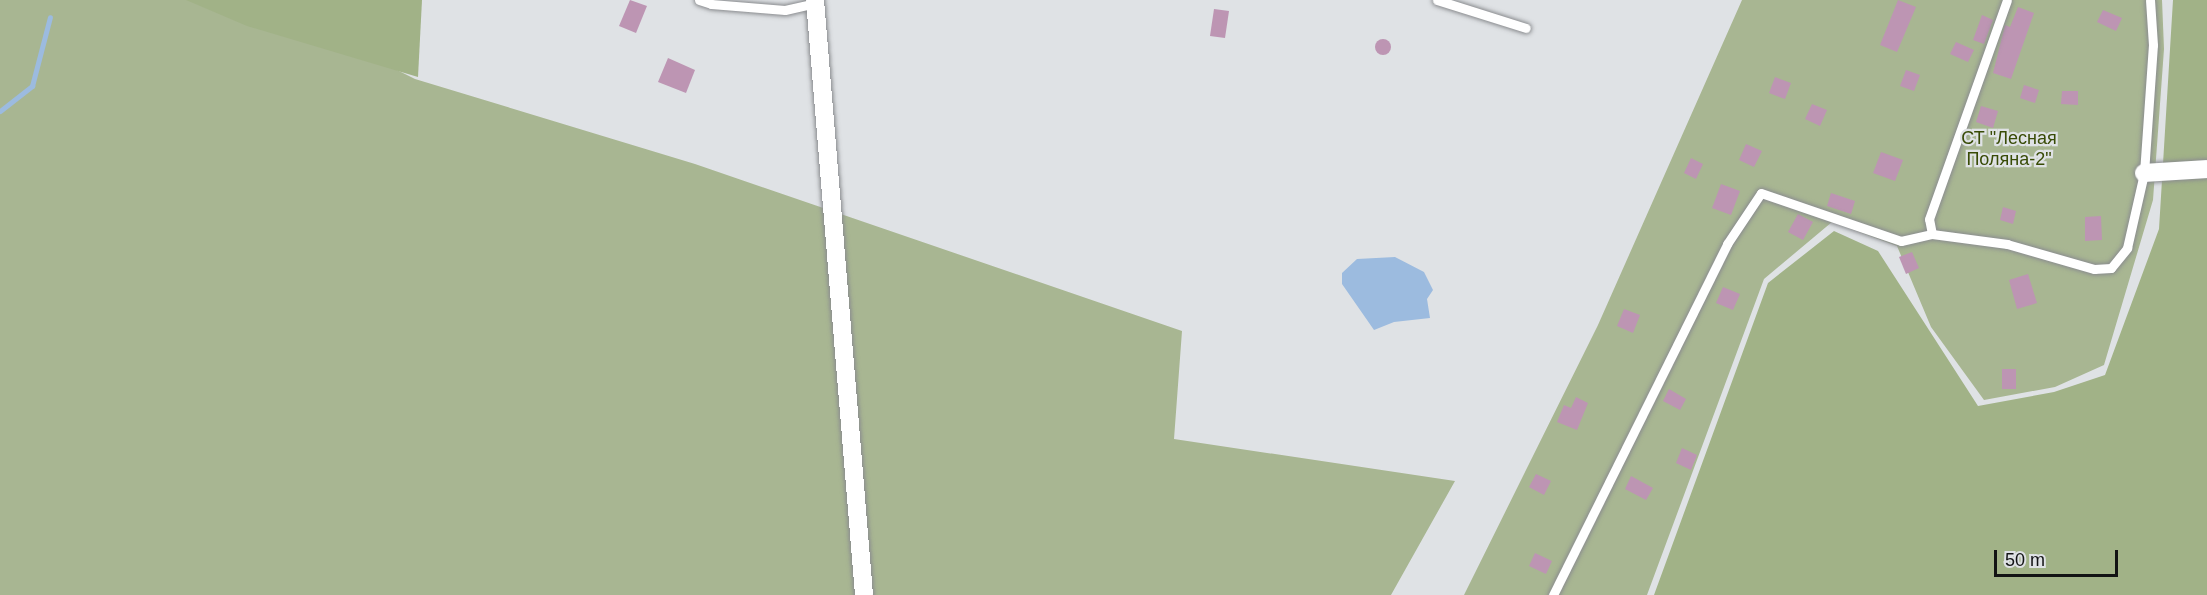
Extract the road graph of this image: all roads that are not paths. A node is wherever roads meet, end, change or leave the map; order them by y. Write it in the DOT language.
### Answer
graph roads {
  1 [pos="699,0"];
  2 [pos="1437,0"];
  3 [pos="2007,0"];
  4 [pos="2150,0"];
  5 [pos="815,1"];
  6 [pos="1526,28"];
  7 [pos="2207,169"];
  8 [pos="2144,173"];
  9 [pos="1932,234"];
  10 [pos="864,595"];
  11 [pos="1553,595"];
  1 -- 5 [label="lane"];
  2 -- 6 [label="lane"];
  3 -- 9 [label="lane"];
  4 -- 8 [label="lane"];
  5 -- 10 [label="street"];
  7 -- 8 [label="street"];
  8 -- 9 [label="lane"];
  9 -- 11 [label="lane"];
}
